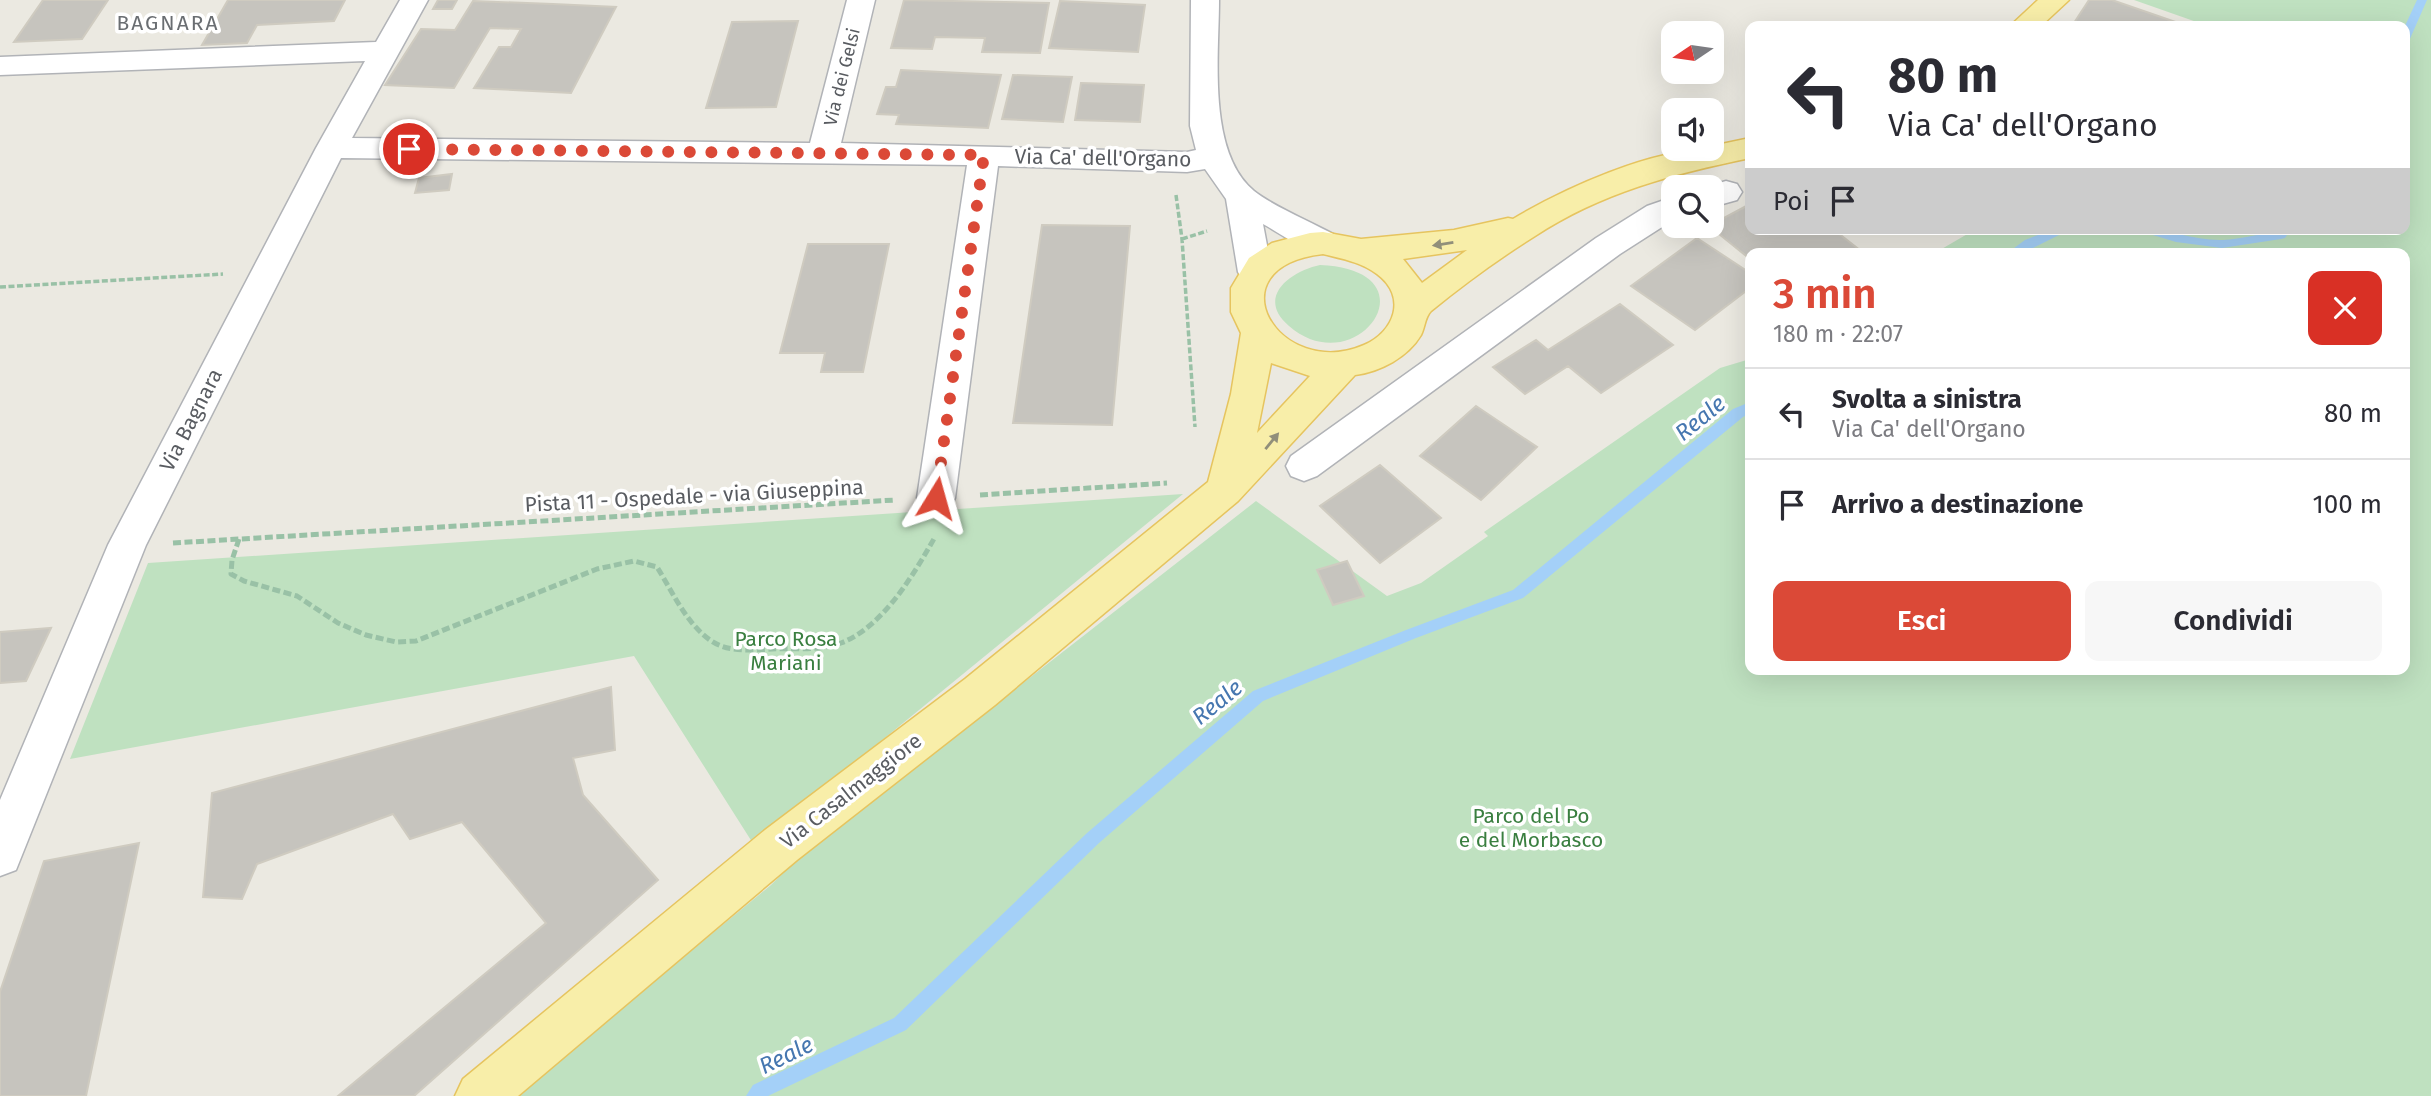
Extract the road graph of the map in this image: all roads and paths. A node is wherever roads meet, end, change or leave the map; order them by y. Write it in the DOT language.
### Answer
graph roads {
  1 [pos="414,0"];
  2 [pos="861,0"];
  3 [pos="1205,0"];
  4 [pos="2056,0"];
  5 [pos="2030,21"];
  6 [pos="384,51"];
  7 [pos="0,66"];
  8 [pos="331,148"];
  9 [pos="1745,149"];
  10 [pos="823,153"];
  11 [pos="984,155"];
  12 [pos="1213,157"];
  13 [pos="1171,162"];
  14 [pos="1242,198"];
  15 [pos="1661,213"];
  16 [pos="1533,222"];
  17 [pos="1323,243"];
  18 [pos="1364,250"];
  19 [pos="267,272"];
  20 [pos="1255,272"];
  21 [pos="0,287"];
  22 [pos="1413,307"];
  23 [pos="1257,335"];
  24 [pos="1385,351"];
  25 [pos="1342,366"];
  26 [pos="1422,381"];
  27 [pos="1196,430"];
  28 [pos="1304,466"];
  29 [pos="1168,482"];
  30 [pos="1225,490"];
  31 [pos="946,497"];
  32 [pos="239,539"];
  33 [pos="127,545"];
  34 [pos="2,843"];
  35 [pos="480,1096"];
  1 -- 6 [label="street, Via Bagnara"];
  2 -- 10 [label="street, Via dei Gelsi"];
  3 -- 12 [label="street"];
  4 -- 5 [label="main road"];
  6 -- 7 [label="street"];
  6 -- 8 [label="street, Via Bagnara"];
  8 -- 10 [label="street, Via Ca' dell'Organo"];
  8 -- 19 [label="street, Via Bagnara"];
  9 -- 16 [label="main road"];
  10 -- 11 [label="street, Via Ca' dell'Organo"];
  11 -- 13 [label="street, Via Ca' dell'Organo"];
  11 -- 31 [label="street, Via Ca' dell'Organo"];
  12 -- 13 [label="street, Via Ca' dell'Organo"];
  12 -- 14 [label="street, Via Ca' dell'Organo"];
  13 -- 27 [label="path"];
  14 -- 17 [label="street"];
  14 -- 20 [label="street"];
  15 -- 26 [label="street"];
  16 -- 18 [label="main road, one-way"];
  16 -- 22 [label="main road"];
  17 -- 18 [label="main road"];
  17 -- 20 [label="main road"];
  18 -- 22 [label="main road"];
  19 -- 21 [label="path"];
  19 -- 33 [label="street, Via Bagnara"];
  20 -- 23 [label="main road"];
  22 -- 24 [label="main road"];
  23 -- 25 [label="main road"];
  23 -- 30 [label="main road"];
  24 -- 25 [label="main road"];
  24 -- 26 [label="street"];
  30 -- 25 [label="main road, Via Casalmaggiore, one-way"];
  26 -- 28 [label="street"];
  29 -- 31 [label="path, Pista 11 - Ospedale - via Giuseppina"];
  30 -- 35 [label="main road, Via Casalmaggiore"];
  31 -- 32 [label="path, Pista 11 - Ospedale - via Giuseppina"];
  31 -- 32 [label="path"];
  32 -- 33 [label="path, Pista 11 - Ospedale - via Giuseppina"];
  33 -- 34 [label="street, Via Bagnara"];
}
